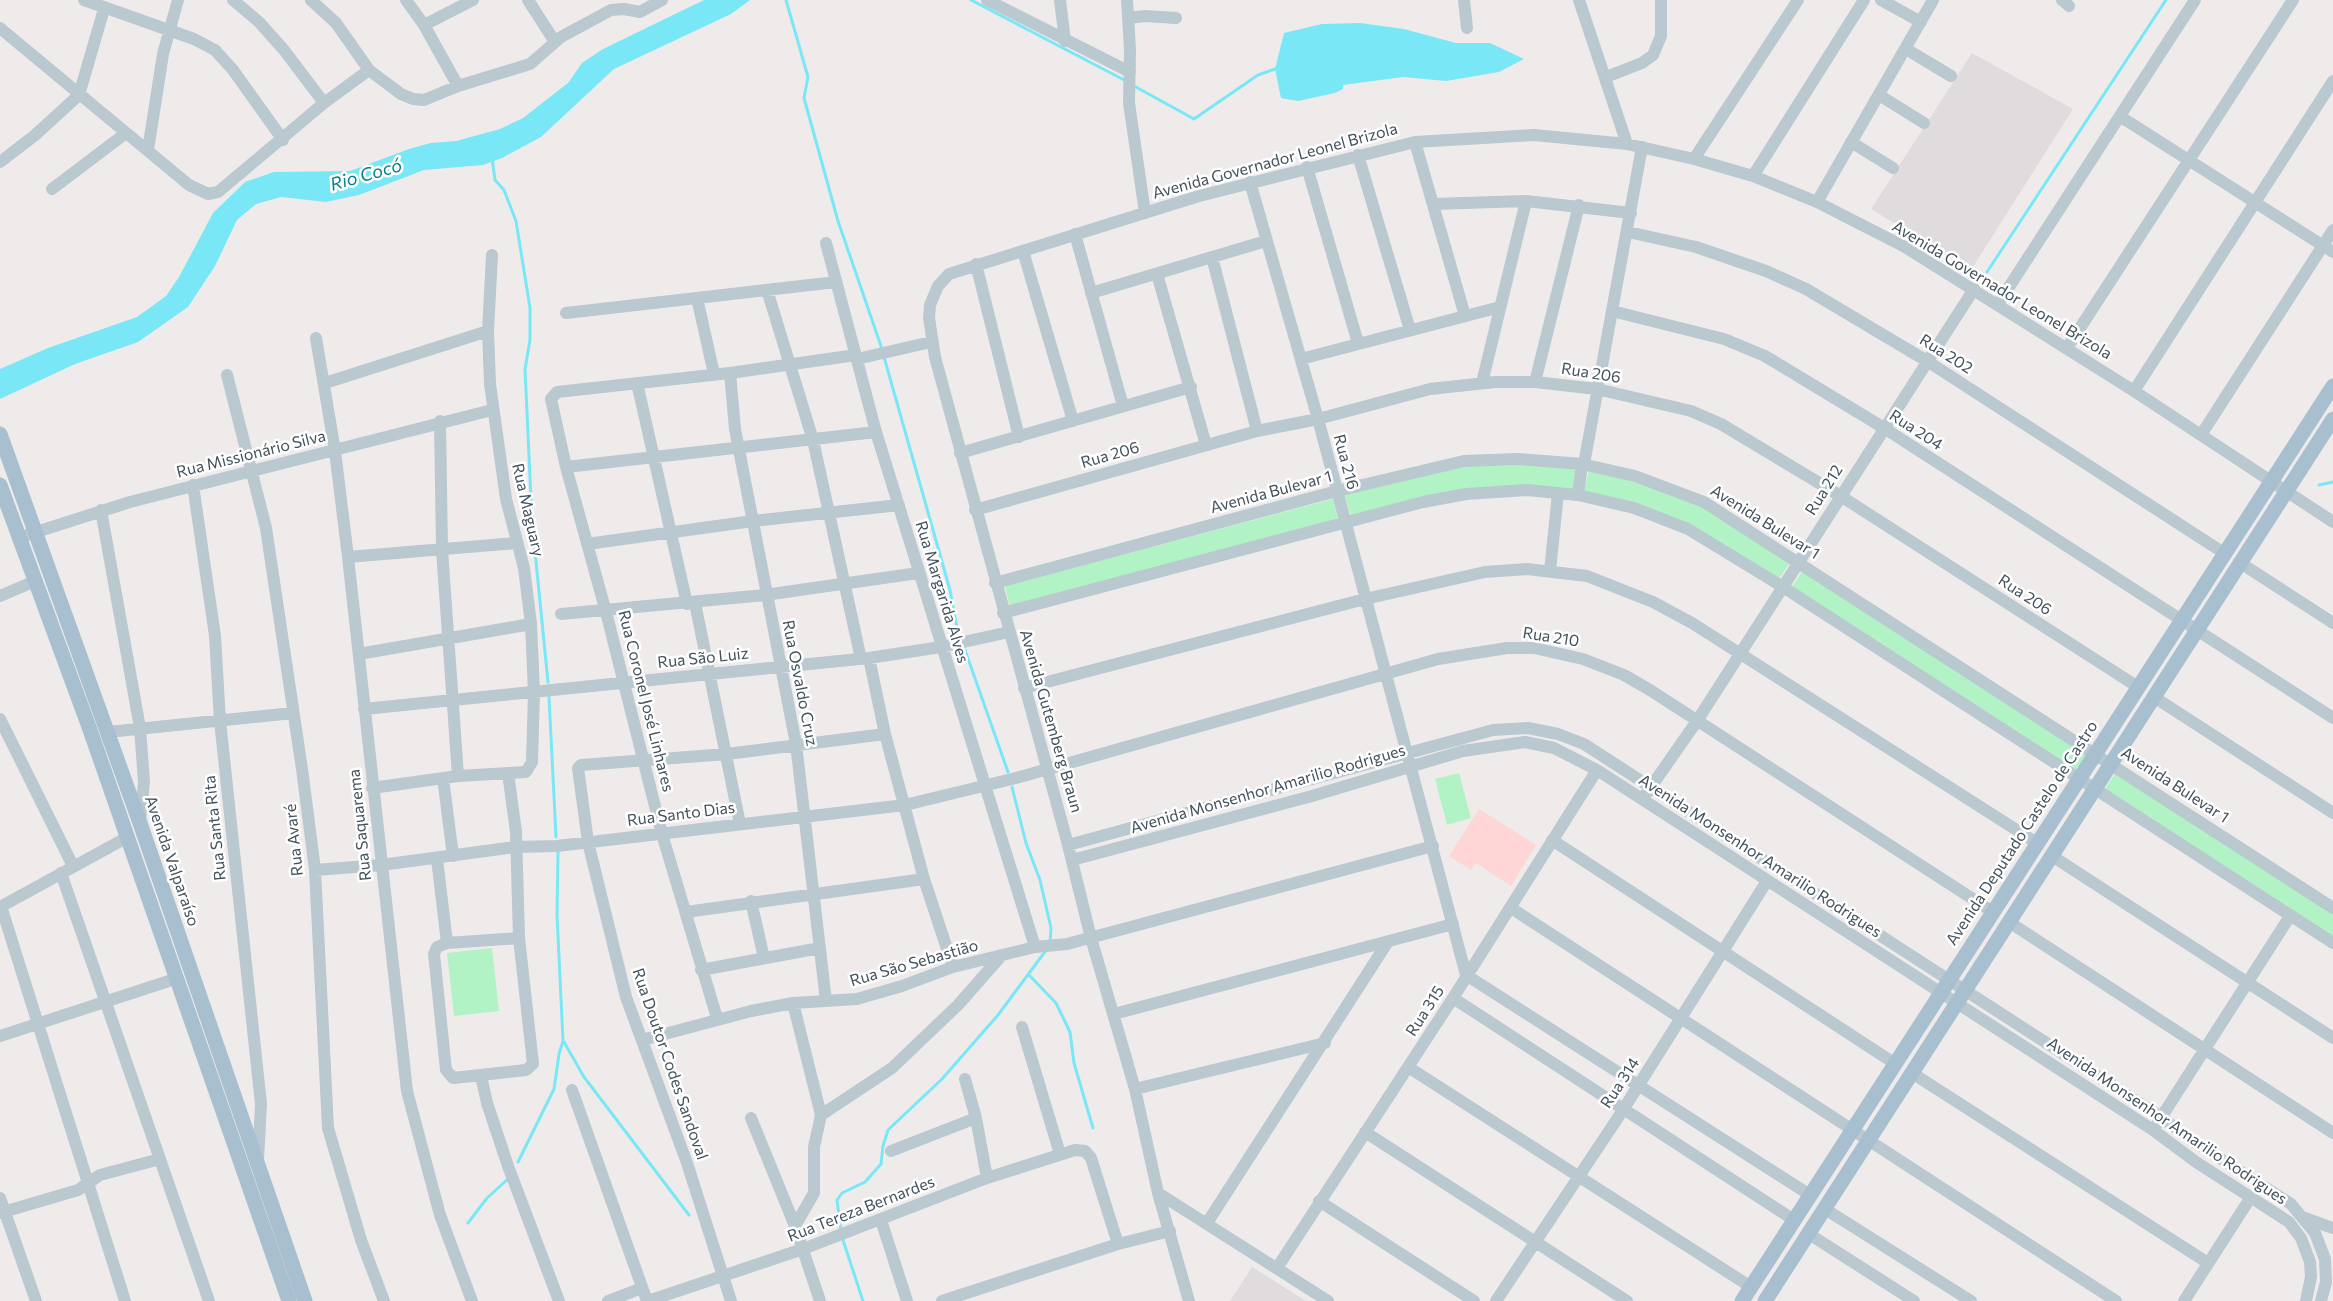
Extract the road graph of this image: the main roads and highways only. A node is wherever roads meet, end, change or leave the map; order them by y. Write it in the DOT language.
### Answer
graph roads {
  1 [pos="2333,386"];
  2 [pos="2333,419"];
  3 [pos="0,434"];
  4 [pos="0,485"];
  5 [pos="27,536"];
  6 [pos="182,944"];
  7 [pos="165,950"];
  8 [pos="1768,1300"];
  9 [pos="289,1301"];
  10 [pos="305,1301"];
  11 [pos="1742,1301"];
  1 -- 11 [label="main road, Avenida Deputado Castelo de Castro"];
  2 -- 8 [label="main road"];
  3 -- 5 [label="main road, Avenida Valparaíso"];
  4 -- 5 [label="main road, Avenida Valparaíso"];
  5 -- 6 [label="main road, Avenida Valparaíso"];
  5 -- 7 [label="main road, Avenida Valparaíso"];
  6 -- 7 [label="main road"];
  6 -- 10 [label="main road, Avenida Valparaíso"];
  7 -- 9 [label="main road, Avenida Valparaíso"];
}
